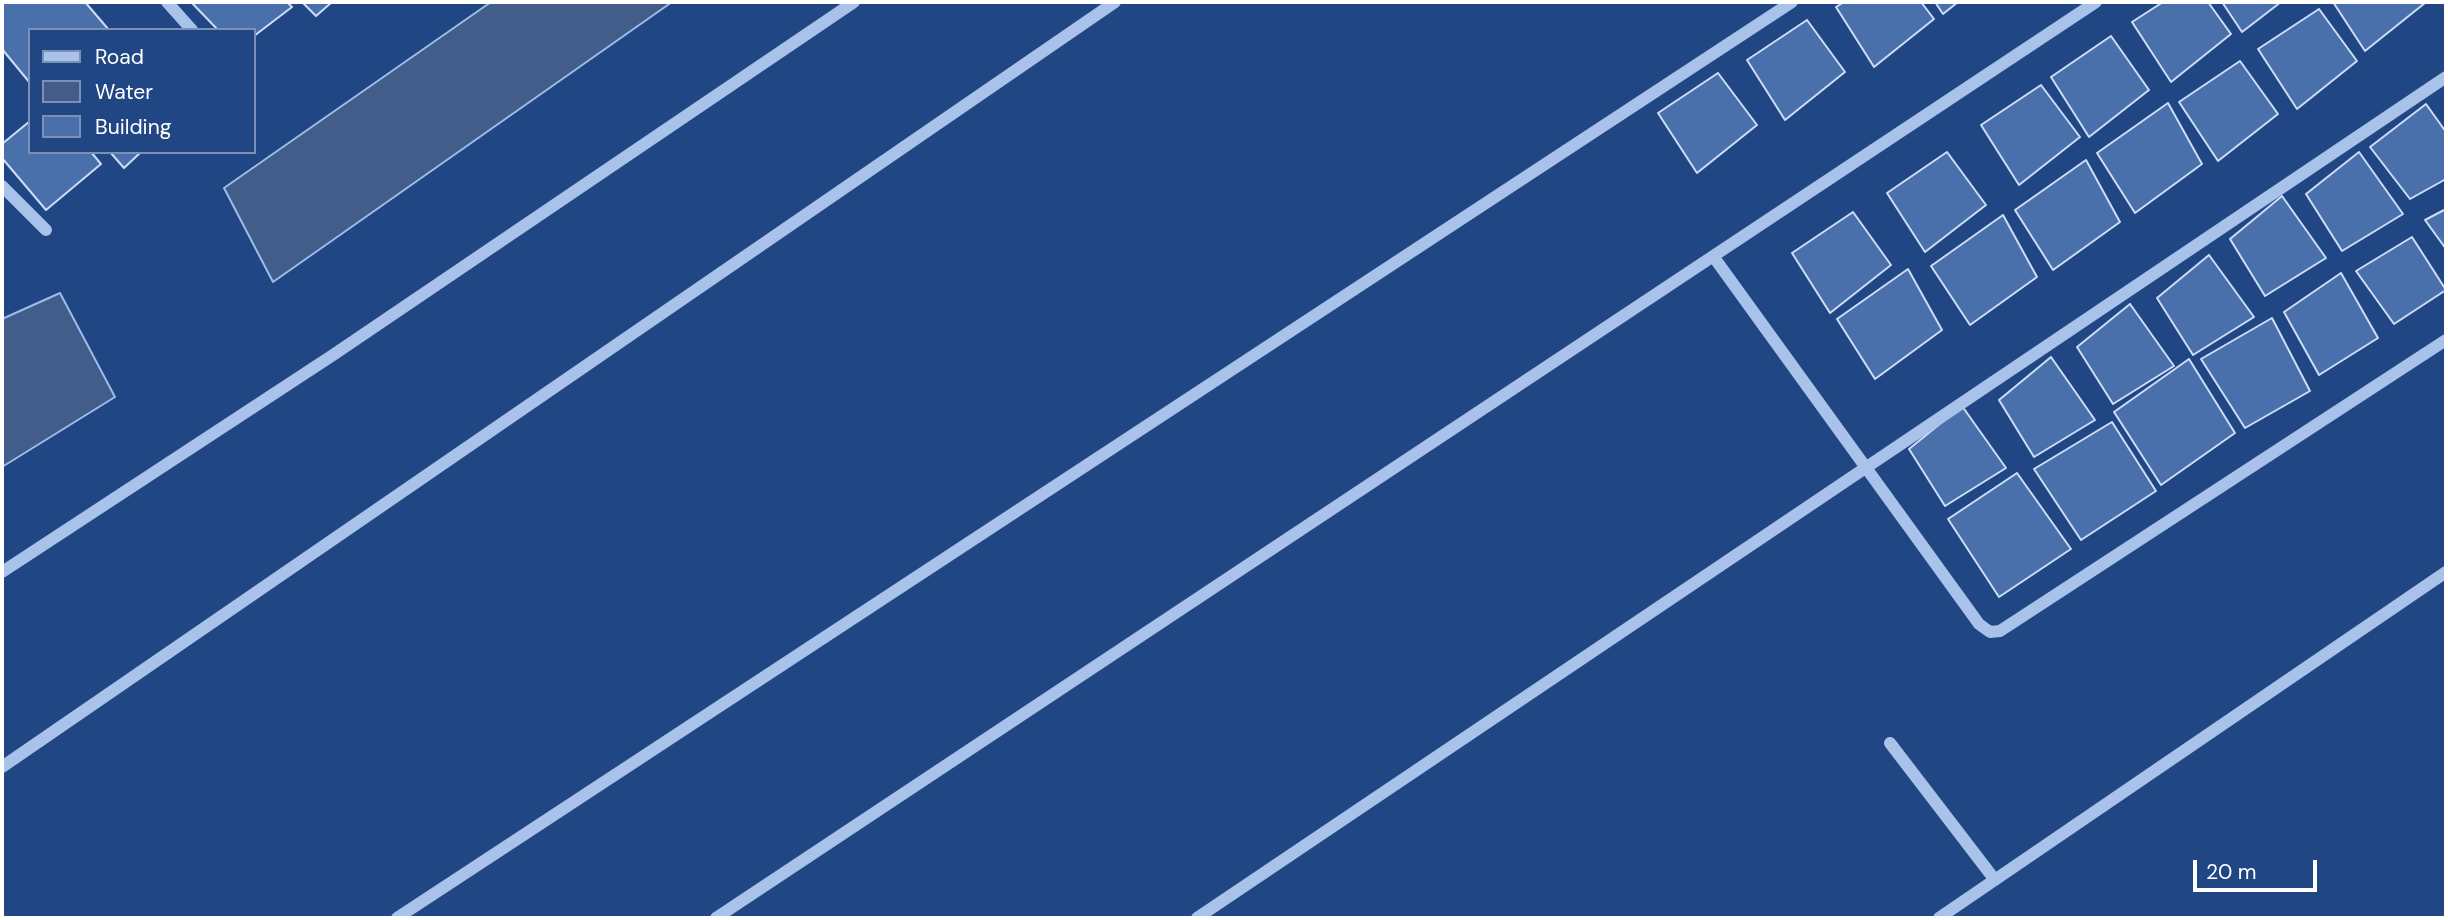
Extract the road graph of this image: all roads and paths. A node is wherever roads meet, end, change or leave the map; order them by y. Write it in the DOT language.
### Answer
graph roads {
  1 [pos="167,2"];
  2 [pos="854,2"];
  3 [pos="1115,2"];
  4 [pos="1792,2"];
  5 [pos="2096,2"];
  6 [pos="190,28"];
  7 [pos="2446,77"];
  8 [pos="2,186"];
  9 [pos="46,230"];
  10 [pos="1713,256"];
  11 [pos="2446,340"];
  12 [pos="1867,467"];
  13 [pos="2,572"];
  14 [pos="2446,572"];
  15 [pos="1890,743"];
  16 [pos="2,767"];
  17 [pos="1996,880"];
  18 [pos="397,918"];
  19 [pos="716,918"];
  20 [pos="1197,918"];
  21 [pos="1939,918"];
  1 -- 6 [label="street"];
  2 -- 13 [label="street"];
  3 -- 16 [label="street"];
  4 -- 18 [label="street"];
  5 -- 10 [label="street"];
  7 -- 12 [label="street"];
  8 -- 9 [label="street"];
  10 -- 12 [label="street"];
  10 -- 19 [label="street"];
  11 -- 12 [label="street"];
  12 -- 20 [label="street"];
  14 -- 17 [label="street"];
  15 -- 17 [label="street"];
  17 -- 21 [label="street"];
}
